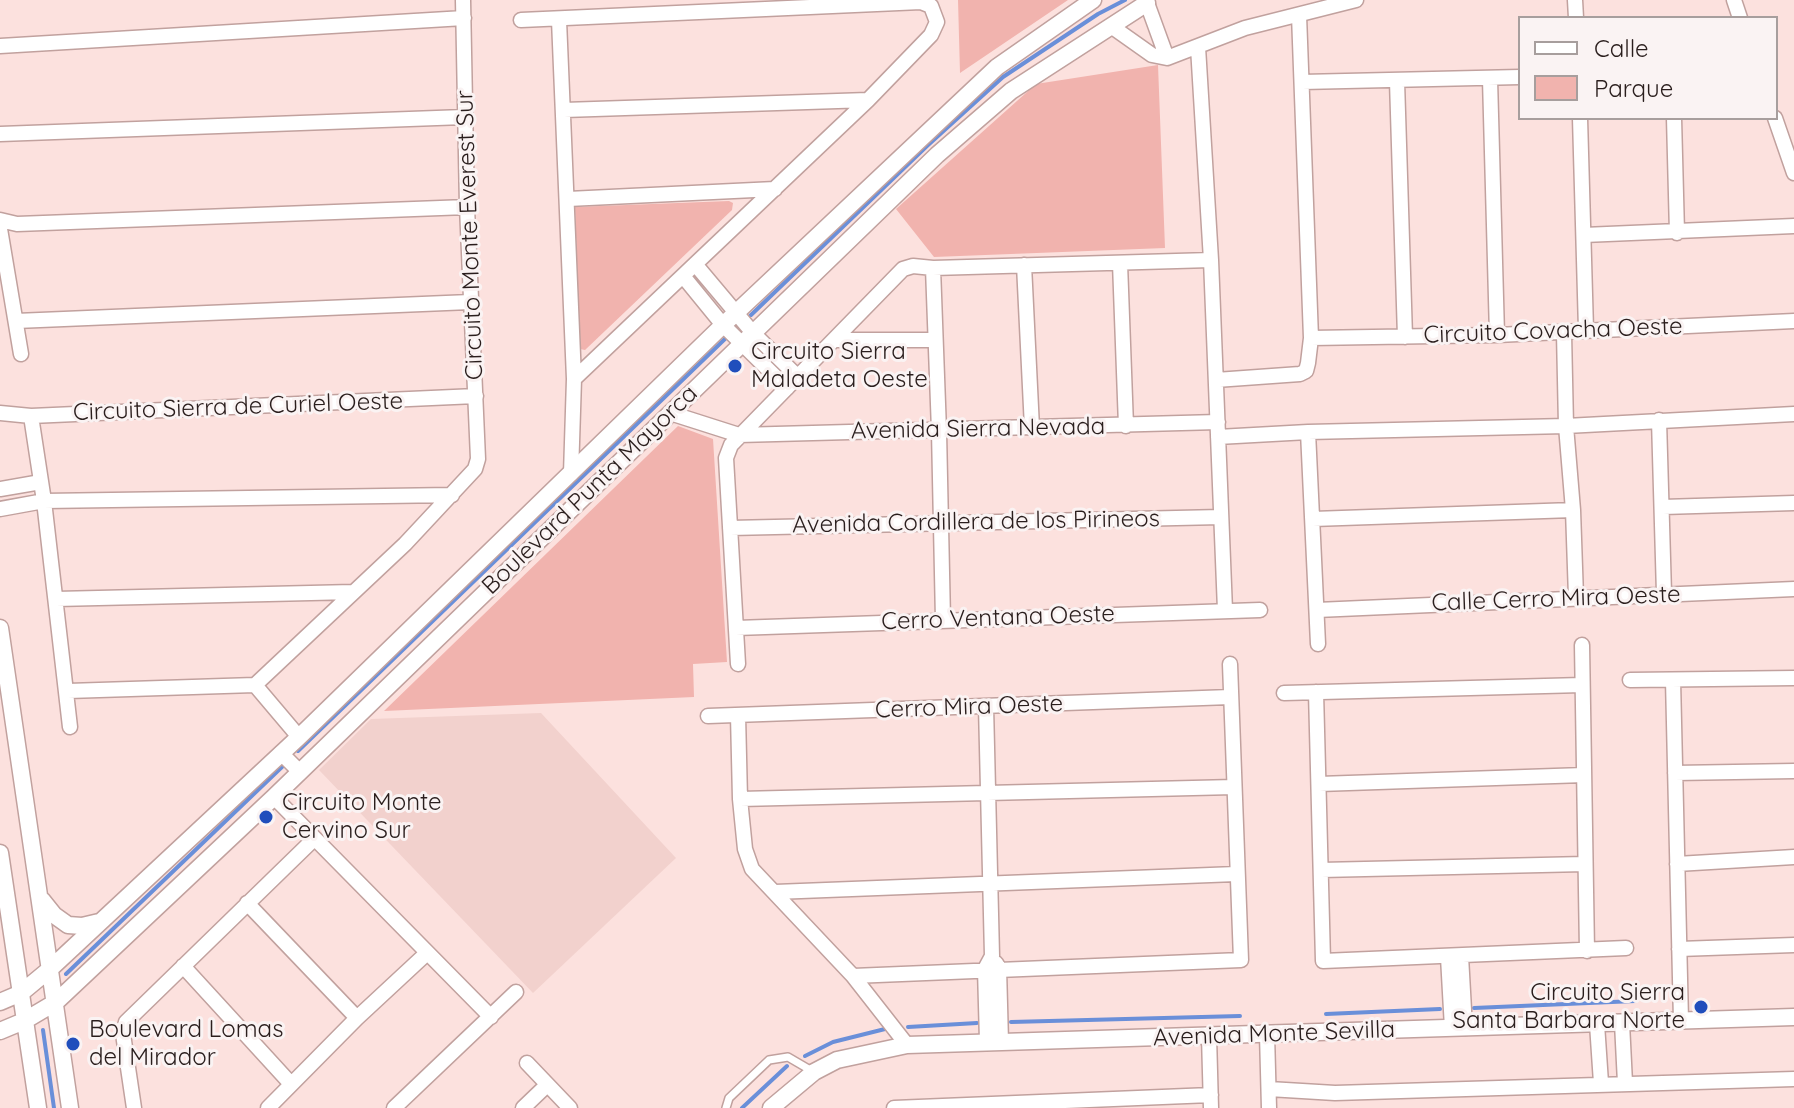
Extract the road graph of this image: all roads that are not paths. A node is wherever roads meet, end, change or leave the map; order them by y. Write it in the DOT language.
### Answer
graph roads {
  1 [pos="463,0"];
  2 [pos="1093,0"];
  3 [pos="1356,0"];
  4 [pos="1147,3"];
  5 [pos="1299,15"];
  6 [pos="464,18"];
  7 [pos="521,20"];
  8 [pos="559,20"];
  9 [pos="1111,26"];
  10 [pos="0,46"];
  11 [pos="1198,47"];
  12 [pos="1167,58"];
  13 [pos="1518,77"];
  14 [pos="1490,79"];
  15 [pos="1397,81"];
  16 [pos="1302,82"];
  17 [pos="868,100"];
  18 [pos="564,110"];
  19 [pos="464,117"];
  20 [pos="1580,120"];
  21 [pos="1674,120"];
  22 [pos="1776,120"];
  23 [pos="0,134"];
  24 [pos="1794,173"];
  25 [pos="775,189"];
  26 [pos="568,199"];
  27 [pos="467,207"];
  28 [pos="0,220"];
  29 [pos="17,224"];
  30 [pos="1794,226"];
  31 [pos="0,231"];
  32 [pos="1677,233"];
  33 [pos="1584,235"];
  34 [pos="1211,260"];
  35 [pos="1120,263"];
  36 [pos="695,264"];
  37 [pos="1024,265"];
  38 [pos="933,268"];
  39 [pos="683,276"];
  40 [pos="470,302"];
  41 [pos="736,313"];
  42 [pos="16,321"];
  43 [pos="1794,321"];
  44 [pos="723,325"];
  45 [pos="1586,330"];
  46 [pos="1564,333"];
  47 [pos="1497,335"];
  48 [pos="1405,337"];
  49 [pos="747,338"];
  50 [pos="1311,338"];
  51 [pos="836,340"];
  52 [pos="934,340"];
  53 [pos="21,354"];
  54 [pos="574,379"];
  55 [pos="1216,380"];
  56 [pos="793,383"];
  57 [pos="476,396"];
  58 [pos="0,413"];
  59 [pos="670,413"];
  60 [pos="1794,414"];
  61 [pos="31,416"];
  62 [pos="1659,420"];
  63 [pos="1126,426"];
  64 [pos="1566,426"];
  65 [pos="1032,428"];
  66 [pos="1218,430"];
  67 [pos="939,431"];
  68 [pos="1308,432"];
  69 [pos="739,435"];
  70 [pos="571,474"];
  71 [pos="41,482"];
  72 [pos="0,489"];
  73 [pos="452,495"];
  74 [pos="44,501"];
  75 [pos="1794,503"];
  76 [pos="1663,507"];
  77 [pos="0,509"];
  78 [pos="1573,510"];
  79 [pos="1221,517"];
  80 [pos="1313,519"];
  81 [pos="941,523"];
  82 [pos="730,528"];
  83 [pos="1794,589"];
  84 [pos="353,592"];
  85 [pos="1664,594"];
  86 [pos="1576,597"];
  87 [pos="56,599"];
  88 [pos="1225,610"];
  89 [pos="1260,610"];
  90 [pos="1317,610"];
  91 [pos="943,620"];
  92 [pos="0,628"];
  93 [pos="736,628"];
  94 [pos="1318,644"];
  95 [pos="1582,645"];
  96 [pos="738,664"];
  97 [pos="1230,664"];
  98 [pos="1794,678"];
  99 [pos="1630,680"];
  100 [pos="1673,680"];
  101 [pos="255,685"];
  102 [pos="1582,685"];
  103 [pos="68,691"];
  104 [pos="1316,692"];
  105 [pos="1284,693"];
  106 [pos="1230,697"];
  107 [pos="986,706"];
  108 [pos="738,715"];
  109 [pos="708,716"];
  110 [pos="70,727"];
  111 [pos="299,737"];
  112 [pos="281,753"];
  113 [pos="1794,771"];
  114 [pos="300,772"];
  115 [pos="1675,773"];
  116 [pos="1584,775"];
  117 [pos="1319,784"];
  118 [pos="1234,787"];
  119 [pos="988,792"];
  120 [pos="274,797"];
  121 [pos="740,799"];
  122 [pos="314,839"];
  123 [pos="0,853"];
  124 [pos="1794,857"];
  125 [pos="1585,864"];
  126 [pos="1677,864"];
  127 [pos="1321,870"];
  128 [pos="1236,874"];
  129 [pos="990,883"];
  130 [pos="775,892"];
  131 [pos="40,897"];
  132 [pos="247,903"];
  133 [pos="101,922"];
  134 [pos="1794,945"];
  135 [pos="1626,948"];
  136 [pos="1679,949"];
  137 [pos="1587,951"];
  138 [pos="427,953"];
  139 [pos="1455,957"];
  140 [pos="992,964"];
  141 [pos="183,966"];
  142 [pos="50,969"];
  143 [pos="853,976"];
  144 [pos="516,992"];
  145 [pos="21,993"];
  146 [pos="0,1002"];
  147 [pos="56,1002"];
  148 [pos="491,1017"];
  149 [pos="1794,1017"];
  150 [pos="357,1018"];
  151 [pos="24,1021"];
  152 [pos="1681,1021"];
  153 [pos="1622,1023"];
  154 [pos="1597,1024"];
  155 [pos="1459,1028"];
  156 [pos="0,1031"];
  157 [pos="1267,1034"];
  158 [pos="1209,1036"];
  159 [pos="994,1042"];
  160 [pos="907,1045"];
  161 [pos="527,1063"];
  162 [pos="814,1072"];
  163 [pos="1794,1079"];
  164 [pos="1601,1083"];
  165 [pos="1625,1083"];
  166 [pos="291,1084"];
  167 [pos="547,1085"];
  168 [pos="1269,1089"];
  169 [pos="1335,1100"];
  170 [pos="1211,1101"];
  171 [pos="965,1107"];
  172 [pos="38,1108"];
  173 [pos="70,1108"];
  174 [pos="134,1108"];
  175 [pos="268,1108"];
  176 [pos="394,1108"];
  177 [pos="523,1108"];
  178 [pos="570,1108"];
  179 [pos="726,1108"];
  180 [pos="771,1108"];
  181 [pos="894,1108"];
  182 [pos="1269,1108"];
  1 -- 6 [label="street, Circuito Monte Everest Sur"];
  2 -- 41 [label="street, Boulevard Punta Mayorca"];
  3 -- 5 [label="street"];
  4 -- 9 [label="street, Boulevard Punta Mayorca"];
  4 -- 12 [label="street"];
  5 -- 11 [label="street"];
  5 -- 16 [label="street"];
  6 -- 10 [label="street"];
  6 -- 19 [label="street, Circuito Monte Everest Sur"];
  7 -- 8 [label="street"];
  8 -- 17 [label="street"];
  8 -- 18 [label="street"];
  9 -- 12 [label="street"];
  9 -- 49 [label="street, Boulevard Punta Mayorca"];
  11 -- 12 [label="street"];
  11 -- 34 [label="street"];
  13 -- 14 [label="street"];
  14 -- 15 [label="street"];
  14 -- 47 [label="street"];
  15 -- 16 [label="street"];
  15 -- 48 [label="street"];
  16 -- 50 [label="street"];
  17 -- 18 [label="street"];
  17 -- 25 [label="street"];
  18 -- 26 [label="street"];
  19 -- 23 [label="street"];
  19 -- 27 [label="street, Circuito Monte Everest Sur"];
  20 -- 33 [label="street"];
  21 -- 32 [label="street"];
  22 -- 24 [label="street"];
  25 -- 26 [label="street"];
  25 -- 36 [label="street"];
  26 -- 54 [label="street"];
  27 -- 29 [label="street"];
  27 -- 40 [label="street, Circuito Monte Everest Sur"];
  28 -- 29 [label="street"];
  29 -- 31 [label="street"];
  30 -- 32 [label="street"];
  31 -- 42 [label="street"];
  32 -- 33 [label="street"];
  33 -- 45 [label="street"];
  34 -- 35 [label="street"];
  34 -- 55 [label="street"];
  35 -- 37 [label="street"];
  35 -- 63 [label="street"];
  36 -- 39 [label="street"];
  36 -- 41 [label="street"];
  37 -- 38 [label="street"];
  37 -- 65 [label="street"];
  38 -- 51 [label="street"];
  38 -- 52 [label="street"];
  39 -- 44 [label="street"];
  39 -- 54 [label="street"];
  40 -- 42 [label="street"];
  40 -- 57 [label="street, Circuito Monte Everest Sur"];
  41 -- 44 [label="street, Boulevard Punta Mayorca"];
  41 -- 49 [label="street"];
  42 -- 53 [label="street"];
  43 -- 45 [label="street, Circuito Covacha Oeste"];
  44 -- 49 [label="street"];
  44 -- 70 [label="street, Boulevard Punta Mayorca"];
  45 -- 46 [label="street, Circuito Covacha Oeste"];
  46 -- 47 [label="street, Circuito Covacha Oeste"];
  46 -- 64 [label="street"];
  47 -- 48 [label="street, Circuito Covacha Oeste"];
  48 -- 50 [label="street, Circuito Covacha Oeste"];
  49 -- 56 [label="street"];
  49 -- 59 [label="street, Boulevard Punta Mayorca"];
  50 -- 55 [label="street"];
  51 -- 52 [label="street"];
  51 -- 56 [label="street"];
  52 -- 67 [label="street"];
  54 -- 70 [label="street"];
  55 -- 66 [label="street"];
  56 -- 69 [label="street"];
  57 -- 61 [label="street, Circuito Sierra de Curiel Oeste"];
  57 -- 73 [label="street, Circuito Monte Everest Sur"];
  58 -- 61 [label="street, Circuito Sierra de Curiel Oeste"];
  59 -- 69 [label="street, Avenida Sierra Nevada"];
  59 -- 114 [label="street, Boulevard Punta Mayorca"];
  60 -- 62 [label="street, Avenida Sierra Nevada"];
  61 -- 71 [label="street"];
  62 -- 64 [label="street, Avenida Sierra Nevada"];
  62 -- 76 [label="street"];
  63 -- 65 [label="street, Avenida Sierra Nevada"];
  63 -- 66 [label="street, Avenida Sierra Nevada"];
  64 -- 68 [label="street, Avenida Sierra Nevada"];
  64 -- 78 [label="street"];
  65 -- 67 [label="street, Avenida Sierra Nevada"];
  66 -- 68 [label="street, Avenida Sierra Nevada"];
  66 -- 79 [label="street"];
  67 -- 69 [label="street, Avenida Sierra Nevada"];
  67 -- 81 [label="street"];
  68 -- 80 [label="street"];
  69 -- 82 [label="street"];
  70 -- 111 [label="street, Boulevard Punta Mayorca"];
  71 -- 72 [label="street"];
  71 -- 74 [label="street"];
  73 -- 74 [label="street"];
  73 -- 84 [label="street"];
  74 -- 77 [label="street"];
  74 -- 87 [label="street"];
  75 -- 76 [label="street"];
  76 -- 85 [label="street"];
  78 -- 80 [label="street"];
  78 -- 86 [label="street"];
  79 -- 81 [label="street, Avenida Cordillera de los Pirineos"];
  79 -- 88 [label="street"];
  80 -- 90 [label="street"];
  81 -- 82 [label="street, Avenida Cordillera de los Pirineos"];
  81 -- 91 [label="street"];
  82 -- 93 [label="street"];
  83 -- 85 [label="street, Calle Cerro Mira Oeste"];
  84 -- 87 [label="street"];
  84 -- 101 [label="street"];
  85 -- 86 [label="street, Calle Cerro Mira Oeste"];
  86 -- 90 [label="street, Calle Cerro Mira Oeste"];
  87 -- 103 [label="street"];
  88 -- 89 [label="street, Cerro Ventana Oeste"];
  88 -- 91 [label="street, Cerro Ventana Oeste"];
  90 -- 94 [label="street"];
  91 -- 93 [label="street, Cerro Ventana Oeste"];
  92 -- 131 [label="street"];
  93 -- 96 [label="street"];
  95 -- 102 [label="street"];
  97 -- 106 [label="street"];
  98 -- 100 [label="street"];
  99 -- 100 [label="street"];
  100 -- 115 [label="street"];
  101 -- 103 [label="street"];
  101 -- 111 [label="street"];
  102 -- 104 [label="street"];
  102 -- 116 [label="street"];
  103 -- 110 [label="street"];
  104 -- 105 [label="street"];
  104 -- 117 [label="street"];
  106 -- 107 [label="street, Cerro Mira Oeste"];
  106 -- 118 [label="street"];
  107 -- 108 [label="street, Cerro Mira Oeste"];
  107 -- 119 [label="street"];
  108 -- 109 [label="street, Cerro Mira Oeste"];
  108 -- 121 [label="street"];
  111 -- 112 [label="street, Boulevard Punta Mayorca"];
  112 -- 114 [label="street"];
  112 -- 133 [label="street, Boulevard Punta Mayorca"];
  113 -- 115 [label="street"];
  114 -- 120 [label="street, Boulevard Punta Mayorca"];
  115 -- 126 [label="street"];
  116 -- 117 [label="street"];
  116 -- 125 [label="street"];
  117 -- 127 [label="street"];
  118 -- 119 [label="street"];
  118 -- 128 [label="street"];
  119 -- 121 [label="street"];
  119 -- 129 [label="street"];
  120 -- 122 [label="street"];
  120 -- 147 [label="street, Boulevard Punta Mayorca"];
  121 -- 130 [label="street"];
  122 -- 132 [label="street"];
  122 -- 138 [label="street"];
  123 -- 145 [label="street"];
  124 -- 126 [label="street"];
  125 -- 127 [label="street"];
  125 -- 137 [label="street"];
  126 -- 136 [label="street"];
  127 -- 139 [label="street"];
  128 -- 129 [label="street"];
  128 -- 140 [label="street"];
  129 -- 130 [label="street"];
  129 -- 140 [label="street"];
  130 -- 143 [label="street"];
  131 -- 133 [label="street"];
  131 -- 142 [label="street"];
  132 -- 141 [label="street"];
  132 -- 150 [label="street"];
  133 -- 142 [label="street, Boulevard Punta Mayorca"];
  134 -- 136 [label="street"];
  135 -- 137 [label="street"];
  136 -- 152 [label="street"];
  137 -- 139 [label="street"];
  138 -- 148 [label="street"];
  138 -- 150 [label="street"];
  139 -- 155 [label="street"];
  140 -- 143 [label="street"];
  140 -- 159 [label="street"];
  141 -- 166 [label="street"];
  141 -- 174 [label="street"];
  142 -- 145 [label="street, Boulevard Punta Mayorca"];
  142 -- 147 [label="street"];
  143 -- 160 [label="street"];
  144 -- 148 [label="street"];
  145 -- 146 [label="street, Boulevard Punta Mayorca"];
  145 -- 151 [label="street"];
  147 -- 151 [label="street, Boulevard Punta Mayorca"];
  147 -- 173 [label="street"];
  148 -- 176 [label="street"];
  149 -- 152 [label="street, Avenida Monte Sevilla"];
  150 -- 166 [label="street"];
  151 -- 156 [label="street, Boulevard Punta Mayorca"];
  151 -- 172 [label="street"];
  152 -- 153 [label="street, Avenida Monte Sevilla"];
  153 -- 154 [label="street, Avenida Monte Sevilla"];
  153 -- 165 [label="street"];
  154 -- 155 [label="street, Avenida Monte Sevilla"];
  154 -- 164 [label="street"];
  155 -- 157 [label="street, Avenida Monte Sevilla"];
  157 -- 158 [label="street, Avenida Monte Sevilla"];
  157 -- 168 [label="street"];
  158 -- 159 [label="street, Avenida Monte Sevilla"];
  158 -- 170 [label="street"];
  159 -- 160 [label="street, Avenida Monte Sevilla"];
  160 -- 162 [label="street, Avenida Monte Sevilla"];
  161 -- 167 [label="street"];
  162 -- 179 [label="lane"];
  162 -- 180 [label="street, Avenida Monte Sevilla"];
  163 -- 165 [label="street"];
  164 -- 165 [label="street"];
  164 -- 169 [label="street"];
  166 -- 175 [label="street"];
  167 -- 177 [label="street"];
  167 -- 178 [label="street"];
  168 -- 169 [label="street"];
  168 -- 182 [label="street"];
  170 -- 171 [label="street"];
  171 -- 181 [label="street"];
}
